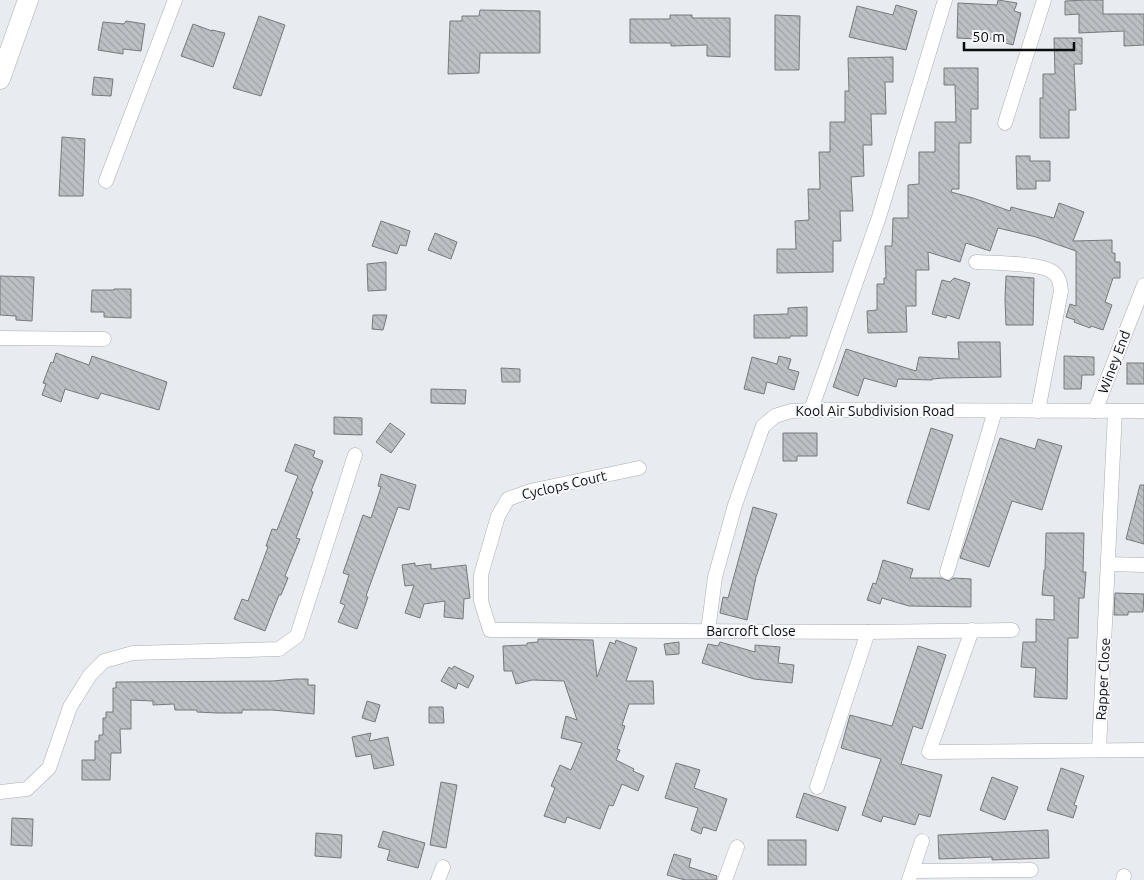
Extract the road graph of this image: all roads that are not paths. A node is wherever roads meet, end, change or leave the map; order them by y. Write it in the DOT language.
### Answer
graph roads {
  1 [pos="28,0"];
  2 [pos="175,0"];
  3 [pos="945,0"];
  4 [pos="1044,0"];
  5 [pos="0,80"];
  6 [pos="1005,123"];
  7 [pos="106,181"];
  8 [pos="976,262"];
  9 [pos="1144,285"];
  10 [pos="0,338"];
  11 [pos="104,339"];
  12 [pos="812,410"];
  13 [pos="996,411"];
  14 [pos="1038,411"];
  15 [pos="1096,411"];
  16 [pos="1115,411"];
  17 [pos="1144,411"];
  18 [pos="355,455"];
  19 [pos="638,468"];
  20 [pos="1108,564"];
  21 [pos="1144,565"];
  22 [pos="946,572"];
  23 [pos="490,630"];
  24 [pos="972,630"];
  25 [pos="1012,630"];
  26 [pos="708,631"];
  27 [pos="868,632"];
  28 [pos="1099,750"];
  29 [pos="1144,750"];
  30 [pos="817,787"];
  31 [pos="0,792"];
  32 [pos="922,841"];
  33 [pos="737,847"];
  34 [pos="1031,870"];
  35 [pos="910,875"];
  36 [pos="725,880"];
  1 -- 5 [label="street"];
  2 -- 7 [label="street"];
  3 -- 12 [label="street"];
  4 -- 6 [label="street"];
  8 -- 14 [label="street"];
  9 -- 15 [label="street, Winey End"];
  10 -- 11 [label="street"];
  12 -- 13 [label="street, Kool Air Subdivision Road"];
  12 -- 26 [label="street, Kool Air Subdivision Road"];
  13 -- 14 [label="street, Kool Air Subdivision Road"];
  13 -- 22 [label="street"];
  14 -- 15 [label="street, Kool Air Subdivision Road"];
  15 -- 16 [label="street, Kool Air Subdivision Road"];
  16 -- 17 [label="street, Kool Air Subdivision Road"];
  16 -- 20 [label="street, Rapper Close"];
  18 -- 31 [label="street"];
  19 -- 23 [label="street, Cyclops Court"];
  20 -- 21 [label="street"];
  20 -- 28 [label="street, Rapper Close"];
  23 -- 26 [label="street, Barcroft Close"];
  24 -- 25 [label="street, Barcroft Close"];
  24 -- 27 [label="street, Barcroft Close"];
  24 -- 28 [label="street"];
  26 -- 27 [label="street, Barcroft Close"];
  27 -- 30 [label="street"];
  28 -- 29 [label="street"];
  32 -- 35 [label="street"];
  33 -- 36 [label="street"];
  34 -- 35 [label="street"];
}
